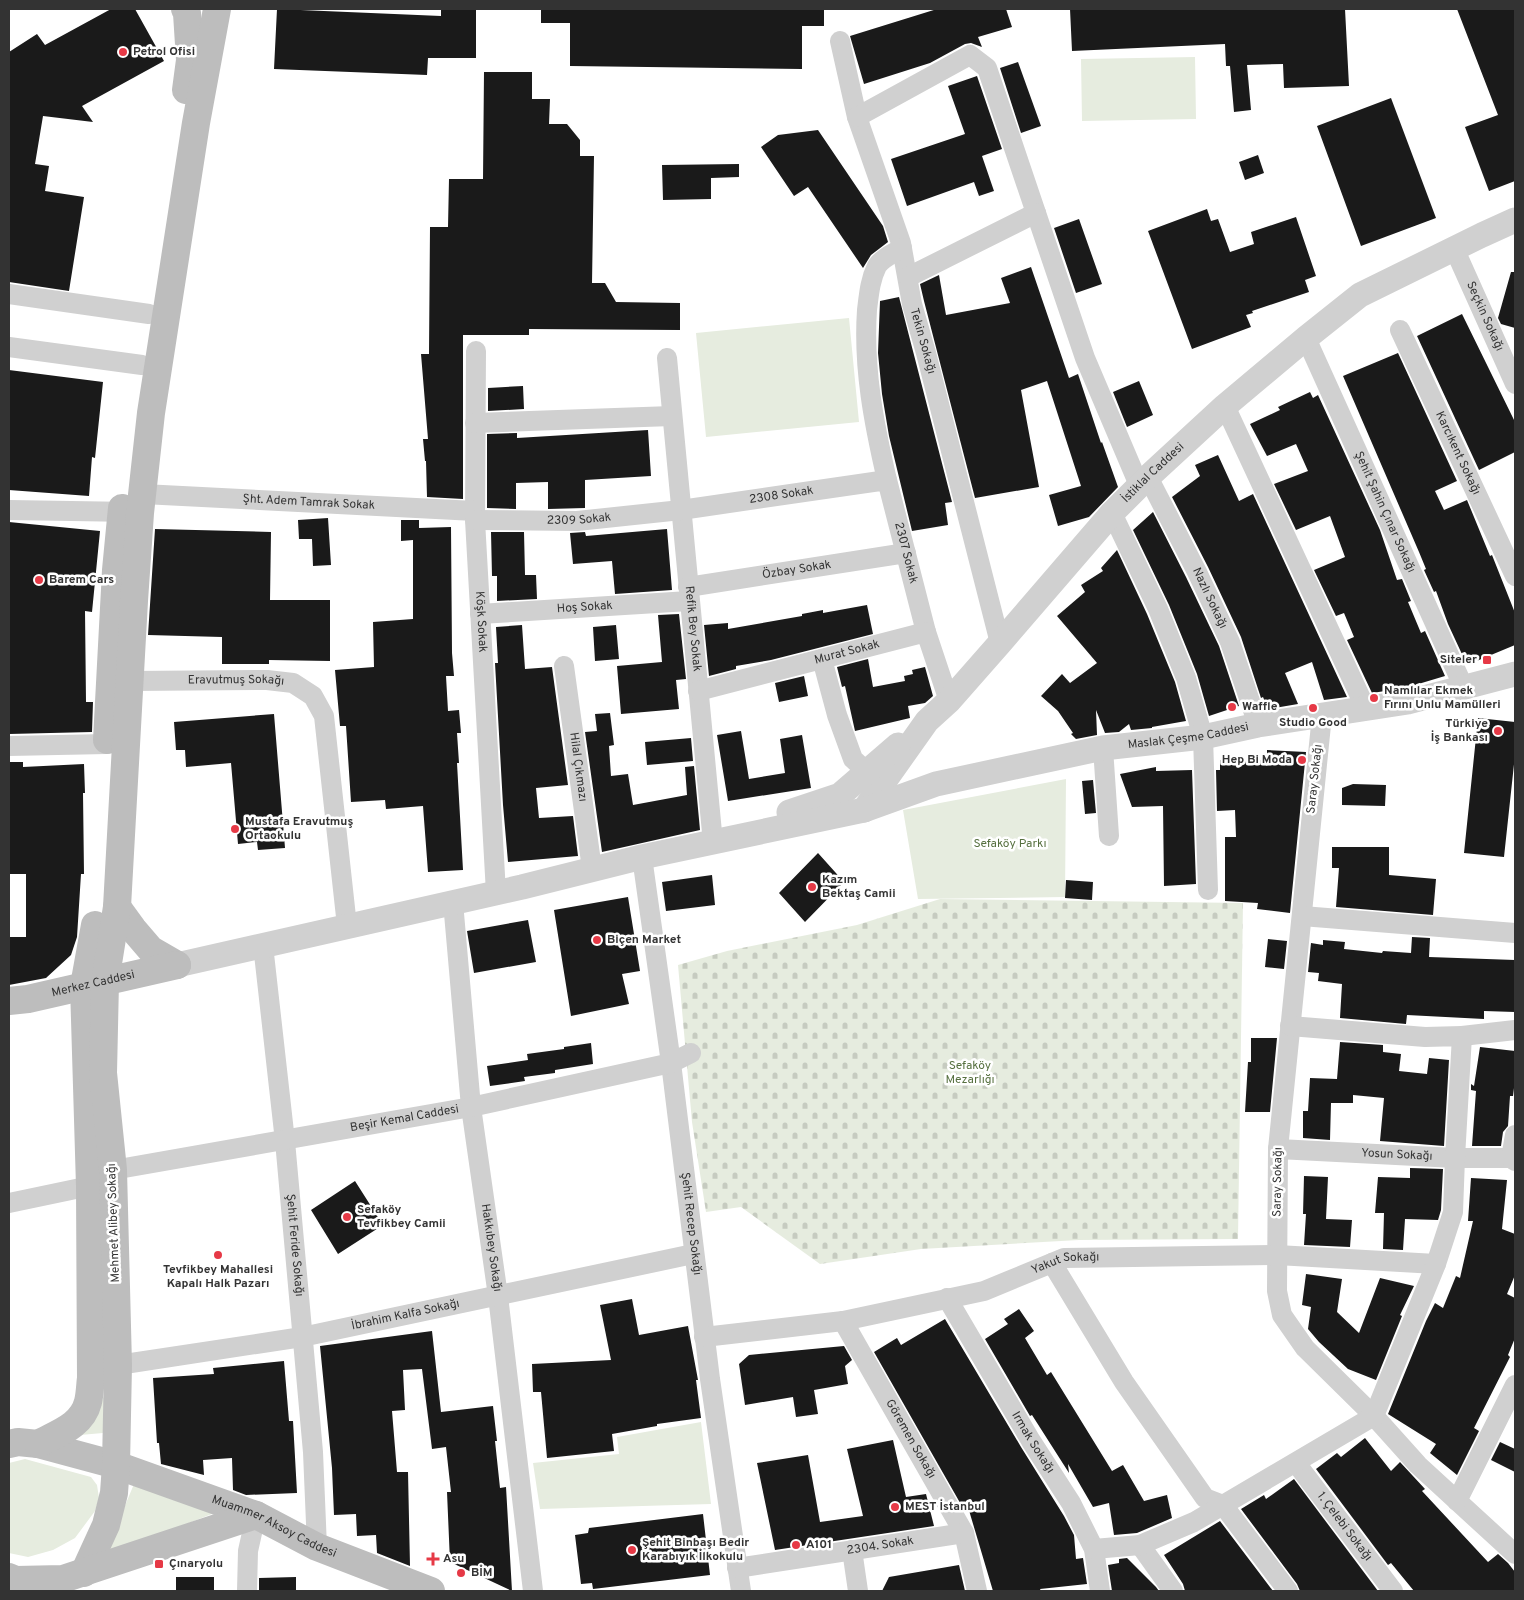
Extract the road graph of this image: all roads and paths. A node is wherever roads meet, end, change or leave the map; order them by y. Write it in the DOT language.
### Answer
graph roads {
  1 [pos="185,9"];
  2 [pos="217,9"];
  3 [pos="840,41"];
  4 [pos="857,117"];
  5 [pos="1036,214"];
  6 [pos="1515,220"];
  7 [pos="902,248"];
  8 [pos="1454,248"];
  9 [pos="908,276"];
  10 [pos="9,294"];
  11 [pos="150,314"];
  12 [pos="1400,330"];
  13 [pos="1306,338"];
  14 [pos="9,347"];
  15 [pos="476,351"];
  16 [pos="667,358"];
  17 [pos="142,365"];
  18 [pos="1515,384"];
  19 [pos="1225,406"];
  20 [pos="672,416"];
  21 [pos="475,423"];
  22 [pos="885,480"];
  23 [pos="1144,481"];
  24 [pos="135,506"];
  25 [pos="9,510"];
  26 [pos="681,510"];
  27 [pos="1112,513"];
  28 [pos="475,515"];
  29 [pos="906,553"];
  30 [pos="1515,576"];
  31 [pos="689,594"];
  32 [pos="480,614"];
  33 [pos="926,632"];
  34 [pos="1000,643"];
  35 [pos="822,658"];
  36 [pos="564,666"];
  37 [pos="1515,674"];
  38 [pos="130,681"];
  39 [pos="1464,688"];
  40 [pos="698,690"];
  41 [pos="949,701"];
  42 [pos="1366,709"];
  43 [pos="1322,716"];
  44 [pos="927,721"];
  45 [pos="1258,725"];
  46 [pos="1203,737"];
  47 [pos="107,744"];
  48 [pos="9,746"];
  49 [pos="1102,748"];
  50 [pos="867,772"];
  51 [pos="864,810"];
  52 [pos="1109,836"];
  53 [pos="713,843"];
  54 [pos="642,857"];
  55 [pos="592,869"];
  56 [pos="1208,890"];
  57 [pos="496,893"];
  58 [pos="453,902"];
  59 [pos="117,907"];
  60 [pos="1302,916"];
  61 [pos="347,926"];
  62 [pos="1515,933"];
  63 [pos="263,946"];
  64 [pos="177,965"];
  65 [pos="94,984"];
  66 [pos="9,1001"];
  67 [pos="1290,1026"];
  68 [pos="1515,1030"];
  69 [pos="1462,1036"];
  70 [pos="692,1053"];
  71 [pos="670,1062"];
  72 [pos="471,1107"];
  73 [pos="1515,1135"];
  74 [pos="285,1141"];
  75 [pos="1278,1149"];
  76 [pos="1455,1158"];
  77 [pos="1513,1160"];
  78 [pos="114,1170"];
  79 [pos="90,1186"];
  80 [pos="9,1203"];
  81 [pos="693,1254"];
  82 [pos="1277,1255"];
  83 [pos="1052,1263"];
  84 [pos="1436,1264"];
  85 [pos="498,1296"];
  86 [pos="947,1298"];
  87 [pos="843,1321"];
  88 [pos="302,1337"];
  89 [pos="704,1337"];
  90 [pos="118,1365"];
  91 [pos="1515,1385"];
  92 [pos="1374,1416"];
  93 [pos="9,1444"];
  94 [pos="38,1444"];
  95 [pos="1296,1463"];
  96 [pos="116,1465"];
  97 [pos="1457,1501"];
  98 [pos="1223,1505"];
  99 [pos="256,1515"];
  100 [pos="964,1533"];
  101 [pos="1140,1545"];
  102 [pos="317,1548"];
  103 [pos="1094,1549"];
  104 [pos="852,1550"];
  105 [pos="1515,1554"];
  106 [pos="737,1568"];
  107 [pos="9,1578"];
  108 [pos="66,1581"];
  109 [pos="415,1588"];
  110 [pos="247,1591"];
  111 [pos="533,1591"];
  112 [pos="741,1591"];
  113 [pos="858,1591"];
  114 [pos="977,1591"];
  115 [pos="1100,1591"];
  116 [pos="1173,1591"];
  117 [pos="1288,1591"];
  118 [pos="1393,1591"];
  1 -- 11 [label="main road"];
  2 -- 24 [label="main road"];
  3 -- 4 [label="street, Tekin Sokağı"];
  4 -- 5 [label="street, Nazlı Sokağı"];
  4 -- 7 [label="street, Tekin Sokağı"];
  5 -- 9 [label="street"];
  5 -- 23 [label="street, Nazlı Sokağı"];
  6 -- 8 [label="street, İstiklal Caddesi"];
  7 -- 9 [label="street, Tekin Sokağı"];
  7 -- 22 [label="street, 2307 Sokak"];
  8 -- 13 [label="street, İstiklal Caddesi"];
  8 -- 18 [label="street, Seçkin Sokağı"];
  9 -- 34 [label="street, Tekin Sokağı"];
  10 -- 11 [label="street"];
  11 -- 17 [label="main road"];
  12 -- 30 [label="street, Karcıkent Sokağı"];
  13 -- 19 [label="street, İstiklal Caddesi"];
  13 -- 39 [label="street, Şehit Şahin Çınar Sokağı"];
  14 -- 17 [label="street"];
  15 -- 21 [label="street, Köşk Sokak"];
  16 -- 20 [label="street, Refik Bey Sokak"];
  17 -- 24 [label="main road"];
  19 -- 23 [label="street, İstiklal Caddesi"];
  19 -- 42 [label="street"];
  20 -- 21 [label="street"];
  20 -- 26 [label="street, Refik Bey Sokak"];
  21 -- 28 [label="street, Köşk Sokak"];
  22 -- 26 [label="street, 2308 Sokak"];
  22 -- 29 [label="street, 2307 Sokak"];
  23 -- 27 [label="street, İstiklal Caddesi"];
  23 -- 45 [label="street, Nazlı Sokağı"];
  24 -- 25 [label="street, Şht. Adem Tamrak Sokak"];
  24 -- 28 [label="street, Şht. Adem Tamrak Sokak"];
  24 -- 38 [label="main road"];
  24 -- 47 [label="main road"];
  26 -- 28 [label="street, 2309 Sokak"];
  26 -- 31 [label="street, Refik Bey Sokak"];
  27 -- 34 [label="street, İstiklal Caddesi"];
  27 -- 46 [label="street"];
  28 -- 32 [label="street, Köşk Sokak"];
  29 -- 31 [label="street, Özbay Sokak"];
  29 -- 33 [label="street, 2307 Sokak"];
  31 -- 32 [label="street, Hoş Sokak"];
  31 -- 40 [label="street, Refik Bey Sokak"];
  32 -- 57 [label="street, Köşk Sokak"];
  33 -- 35 [label="street, Murat Sokak"];
  33 -- 41 [label="street"];
  34 -- 41 [label="street, İstiklal Caddesi"];
  35 -- 40 [label="street, Murat Sokak"];
  35 -- 50 [label="street"];
  36 -- 55 [label="street, Hilal Çıkmazı"];
  37 -- 39 [label="street, Maslak Çeşme Caddesi"];
  38 -- 59 [label="main road"];
  38 -- 61 [label="street, Eravutmuş Sokağı"];
  39 -- 42 [label="street, Maslak Çeşme Caddesi"];
  40 -- 53 [label="street, Refik Bey Sokak"];
  41 -- 44 [label="street, İstiklal Caddesi"];
  42 -- 43 [label="street, Maslak Çeşme Caddesi"];
  43 -- 45 [label="street, Maslak Çeşme Caddesi"];
  43 -- 60 [label="street, Saray Sokağı"];
  44 -- 50 [label="street"];
  44 -- 51 [label="street, İstiklal Caddesi"];
  45 -- 46 [label="street, Maslak Çeşme Caddesi"];
  46 -- 49 [label="street, Maslak Çeşme Caddesi"];
  46 -- 56 [label="street"];
  47 -- 48 [label="street"];
  47 -- 65 [label="main road"];
  49 -- 51 [label="street, Maslak Çeşme Caddesi"];
  49 -- 52 [label="street"];
  50 -- 53 [label="street"];
  51 -- 53 [label="street, Maslak Çeşme Caddesi"];
  53 -- 54 [label="street"];
  54 -- 55 [label="street"];
  54 -- 71 [label="street, Şehit Recep Sokağı"];
  55 -- 57 [label="street"];
  57 -- 58 [label="street"];
  58 -- 61 [label="street"];
  58 -- 72 [label="street, Hakkıbey Sokağı"];
  59 -- 64 [label="main road"];
  59 -- 65 [label="main road"];
  60 -- 62 [label="street"];
  60 -- 67 [label="street, Saray Sokağı"];
  61 -- 63 [label="street"];
  63 -- 64 [label="street"];
  63 -- 74 [label="street, Şehit Feride Sokağı"];
  64 -- 65 [label="main road, Merkez Caddesi"];
  65 -- 66 [label="main road, Merkez Caddesi"];
  65 -- 78 [label="main road, Mehmet Alibey Sokağı"];
  65 -- 79 [label="main road"];
  67 -- 69 [label="street"];
  67 -- 75 [label="street, Saray Sokağı"];
  68 -- 69 [label="street"];
  69 -- 76 [label="street"];
  70 -- 71 [label="street, Beşir Kemal Caddesi"];
  71 -- 72 [label="street, Beşir Kemal Caddesi"];
  71 -- 81 [label="street, Şehit Recep Sokağı"];
  72 -- 74 [label="street, Beşir Kemal Caddesi"];
  72 -- 85 [label="street, Hakkıbey Sokağı"];
  73 -- 77 [label="street"];
  74 -- 78 [label="street, Beşir Kemal Caddesi"];
  74 -- 88 [label="street, Şehit Feride Sokağı"];
  75 -- 76 [label="street, Yosun Sokağı"];
  75 -- 82 [label="street, Saray Sokağı"];
  76 -- 77 [label="street, Yosun Sokağı"];
  76 -- 84 [label="street"];
  78 -- 90 [label="main road, Mehmet Alibey Sokağı"];
  79 -- 80 [label="street"];
  79 -- 94 [label="main road"];
  81 -- 85 [label="street, İbrahim Kalfa Sokağı"];
  81 -- 89 [label="street, Şehit Recep Sokağı"];
  82 -- 83 [label="street, Yakut Sokağı"];
  82 -- 84 [label="street, Yakut Sokağı"];
  82 -- 92 [label="street, Saray Sokağı"];
  83 -- 86 [label="street, Yakut Sokağı"];
  83 -- 98 [label="street"];
  84 -- 92 [label="street"];
  85 -- 88 [label="street, İbrahim Kalfa Sokağı"];
  85 -- 111 [label="street, Hakkıbey Sokağı"];
  86 -- 87 [label="street, Yakut Sokağı"];
  86 -- 103 [label="street, Irmak Sokağı"];
  87 -- 89 [label="street, Yakut Sokağı"];
  87 -- 100 [label="street, Göremen Sokağı"];
  88 -- 90 [label="street, İbrahim Kalfa Sokağı"];
  88 -- 102 [label="street, Şehit Feride Sokağı"];
  89 -- 106 [label="street, Şehit Recep Sokağı"];
  90 -- 96 [label="main road, Mehmet Alibey Sokağı"];
  91 -- 97 [label="street"];
  92 -- 95 [label="street"];
  92 -- 97 [label="street, Saray Sokağı"];
  93 -- 94 [label="main road, Muammer Aksoy Caddesi"];
  94 -- 96 [label="main road, Muammer Aksoy Caddesi"];
  95 -- 98 [label="street"];
  95 -- 118 [label="street, 1. Çelebi Sokağı"];
  96 -- 99 [label="main road, Muammer Aksoy Caddesi"];
  96 -- 108 [label="main road, Mehmet Alibey Sokağı"];
  97 -- 105 [label="street, Saray Sokağı"];
  98 -- 101 [label="street"];
  98 -- 117 [label="street"];
  99 -- 102 [label="main road, Muammer Aksoy Caddesi"];
  99 -- 108 [label="main road"];
  99 -- 110 [label="street"];
  100 -- 104 [label="street, 2304. Sokak"];
  100 -- 114 [label="street, Göremen Sokağı"];
  101 -- 103 [label="street"];
  101 -- 116 [label="street"];
  102 -- 109 [label="main road, Muammer Aksoy Caddesi"];
  103 -- 115 [label="street, Irmak Sokağı"];
  104 -- 106 [label="street, 2304. Sokak"];
  104 -- 113 [label="street"];
  106 -- 112 [label="street, Şehit Recep Sokağı"];
  107 -- 108 [label="main road"];
}
